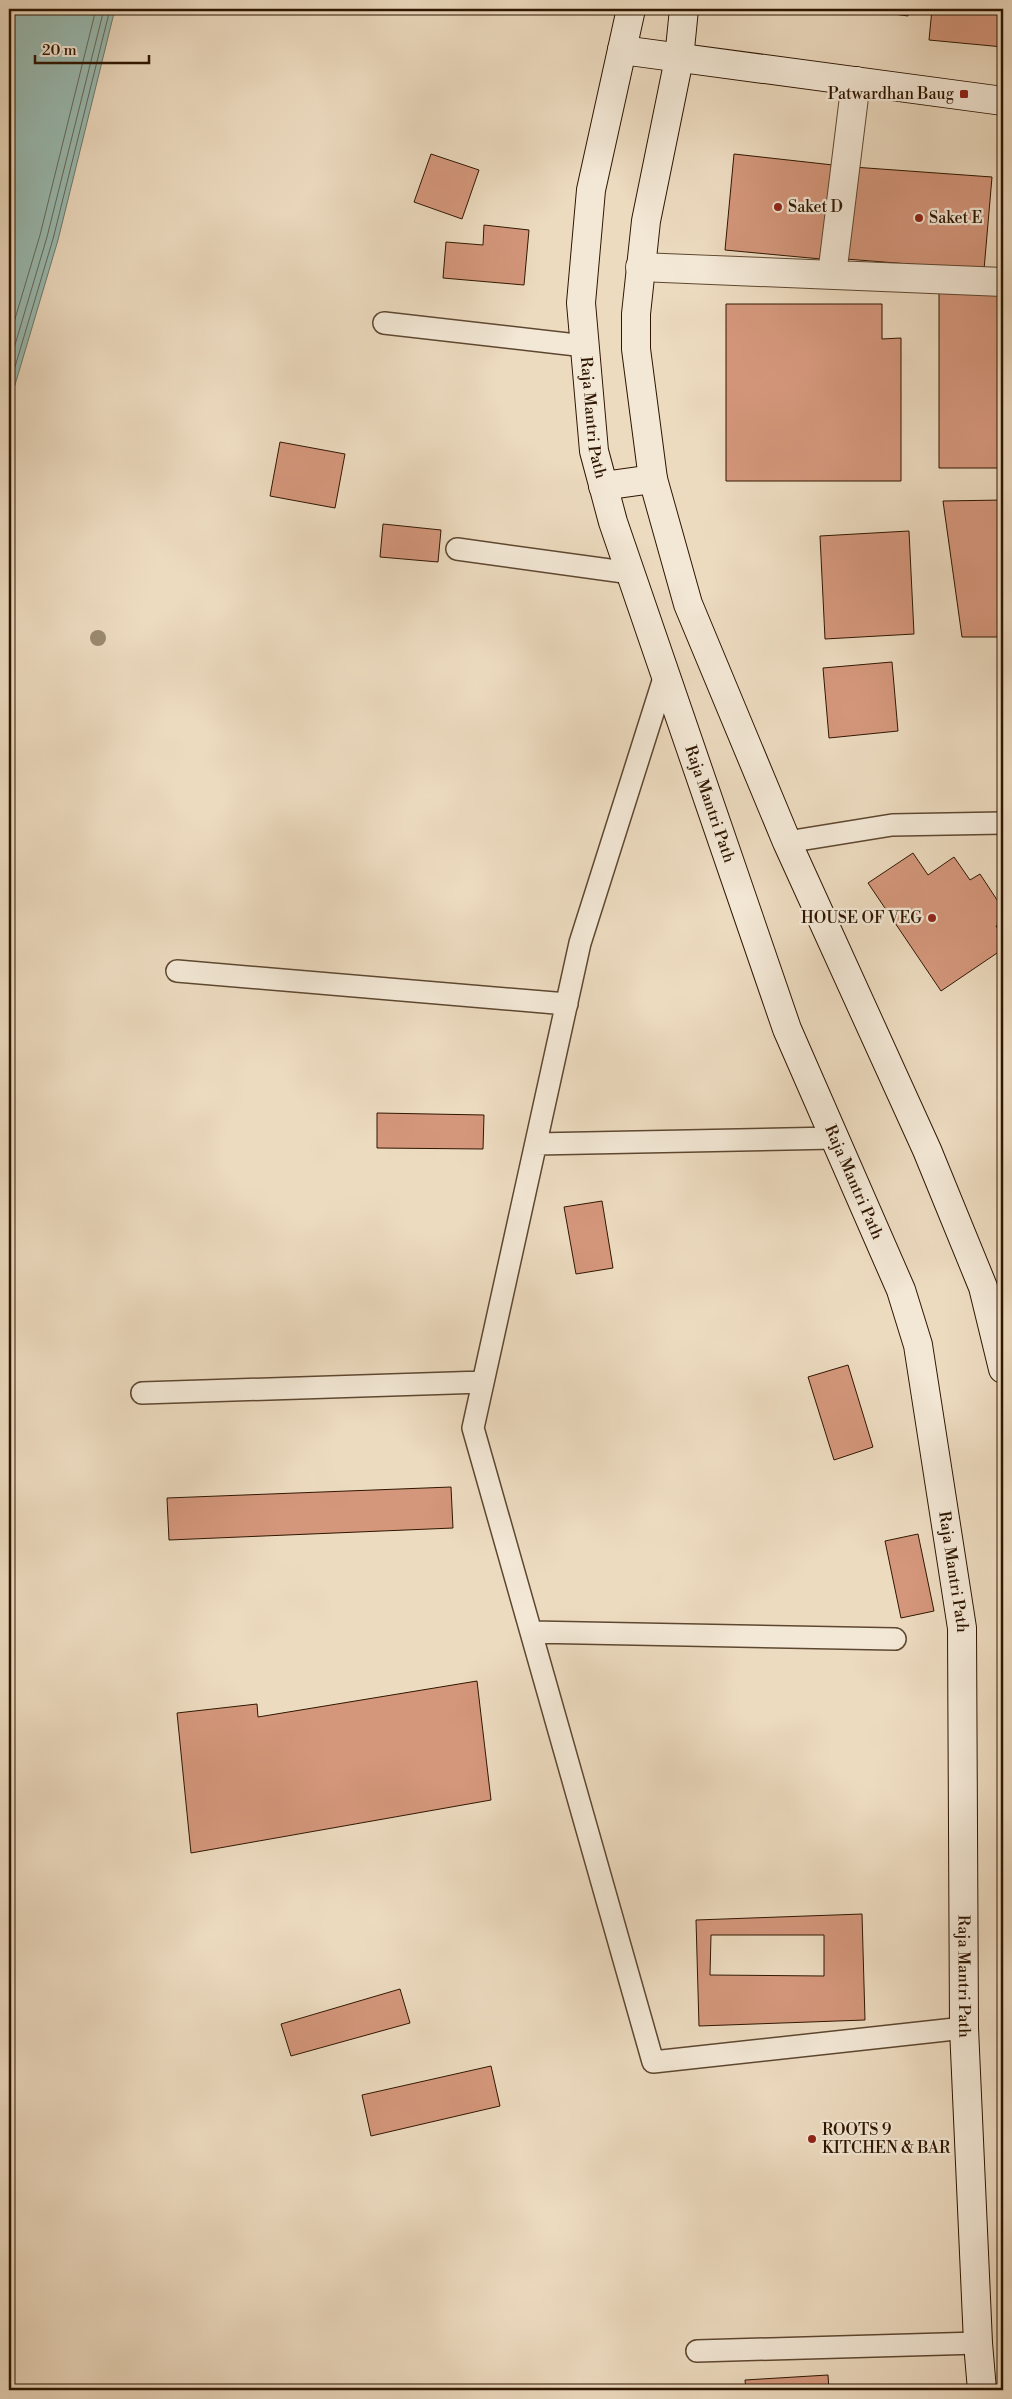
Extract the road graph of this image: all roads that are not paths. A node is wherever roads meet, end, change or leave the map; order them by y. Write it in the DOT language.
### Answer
graph roads {
  1 [pos="631,9"];
  2 [pos="684,9"];
  3 [pos="622,50"];
  4 [pos="679,59"];
  5 [pos="856,81"];
  6 [pos="1003,101"];
  7 [pos="640,267"];
  8 [pos="832,275"];
  9 [pos="1003,282"];
  10 [pos="384,323"];
  11 [pos="585,346"];
  12 [pos="653,479"];
  13 [pos="603,486"];
  14 [pos="457,549"];
  15 [pos="631,573"];
  16 [pos="666,675"];
  17 [pos="1003,822"];
  18 [pos="788,842"];
  19 [pos="176,971"];
  20 [pos="567,1004"];
  21 [pos="834,1138"];
  22 [pos="536,1144"];
  23 [pos="1003,1369"];
  24 [pos="483,1382"];
  25 [pos="142,1393"];
  26 [pos="531,1632"];
  27 [pos="896,1639"];
  28 [pos="964,2028"];
  29 [pos="978,2342"];
  30 [pos="697,2352"];
  31 [pos="982,2390"];
  1 -- 3 [label="main road, Raja Mantri Path"];
  2 -- 4 [label="main road"];
  3 -- 4 [label="main road"];
  3 -- 11 [label="main road, Raja Mantri Path"];
  4 -- 5 [label="main road"];
  4 -- 7 [label="main road"];
  5 -- 6 [label="main road"];
  5 -- 8 [label="main road"];
  7 -- 8 [label="main road"];
  7 -- 12 [label="main road"];
  8 -- 9 [label="main road"];
  10 -- 11 [label="lane"];
  11 -- 13 [label="main road, Raja Mantri Path"];
  12 -- 13 [label="main road"];
  12 -- 18 [label="main road"];
  13 -- 15 [label="main road, Raja Mantri Path"];
  14 -- 15 [label="lane"];
  15 -- 16 [label="main road, Raja Mantri Path"];
  16 -- 20 [label="lane"];
  16 -- 21 [label="main road, Raja Mantri Path"];
  17 -- 18 [label="lane"];
  18 -- 23 [label="main road"];
  19 -- 20 [label="lane"];
  20 -- 22 [label="lane"];
  21 -- 22 [label="lane"];
  21 -- 28 [label="main road, Raja Mantri Path"];
  22 -- 24 [label="lane"];
  24 -- 25 [label="lane"];
  24 -- 26 [label="lane"];
  26 -- 27 [label="lane"];
  26 -- 28 [label="lane"];
  28 -- 29 [label="main road, Raja Mantri Path"];
  29 -- 30 [label="lane"];
  29 -- 31 [label="main road, Raja Mantri Path"];
}
